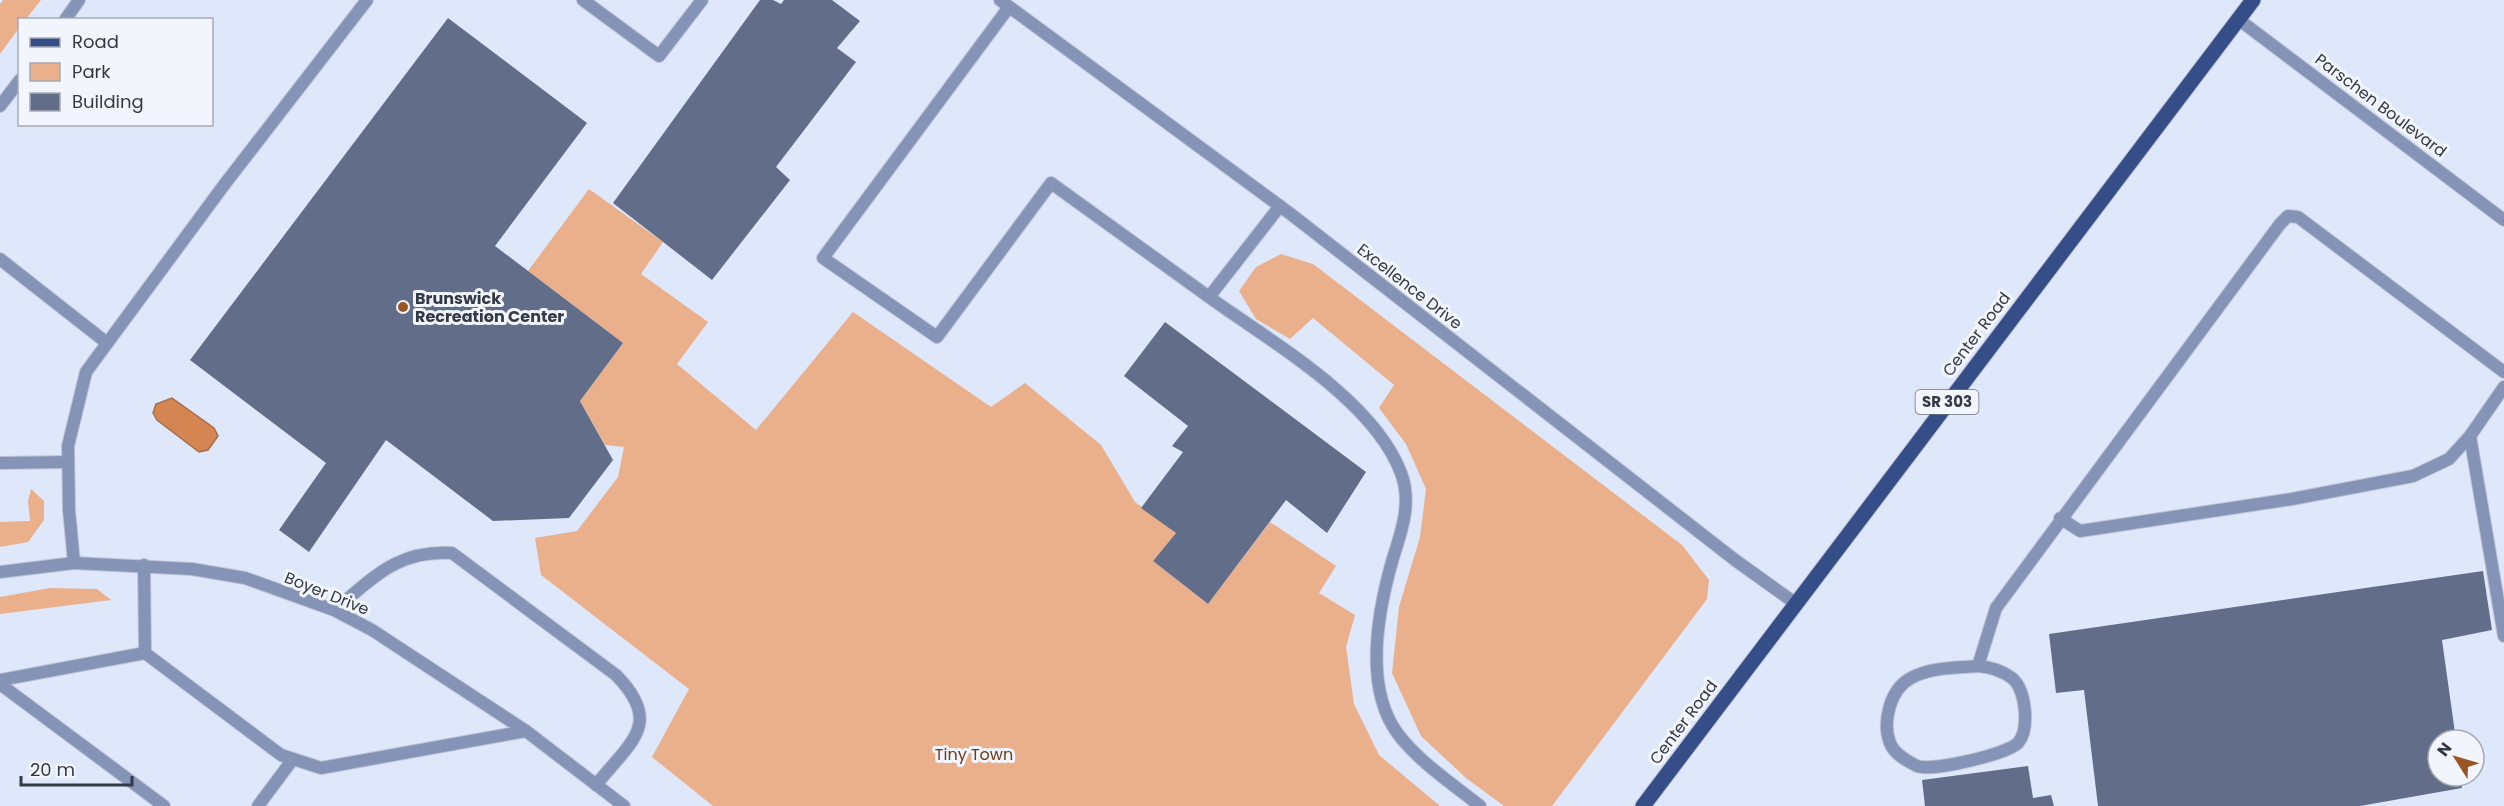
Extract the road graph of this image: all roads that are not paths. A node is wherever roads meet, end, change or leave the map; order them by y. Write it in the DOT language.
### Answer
graph roads {
  1 [pos="80,0"];
  2 [pos="367,0"];
  3 [pos="583,0"];
  4 [pos="702,0"];
  5 [pos="2253,0"];
  6 [pos="1005,3"];
  7 [pos="66,18"];
  8 [pos="2238,19"];
  9 [pos="18,83"];
  10 [pos="0,106"];
  11 [pos="1280,206"];
  12 [pos="2504,219"];
  13 [pos="0,259"];
  14 [pos="1209,297"];
  15 [pos="107,343"];
  16 [pos="2504,372"];
  17 [pos="2504,387"];
  18 [pos="2470,436"];
  19 [pos="68,462"];
  20 [pos="0,463"];
  21 [pos="2060,518"];
  22 [pos="74,563"];
  23 [pos="144,565"];
  24 [pos="0,573"];
  25 [pos="1795,603"];
  26 [pos="334,610"];
  27 [pos="2504,636"];
  28 [pos="145,653"];
  29 [pos="1978,666"];
  30 [pos="0,682"];
  31 [pos="526,731"];
  32 [pos="293,759"];
  33 [pos="596,785"];
  34 [pos="164,806"];
  35 [pos="258,806"];
  36 [pos="624,806"];
  37 [pos="1480,806"];
  38 [pos="1643,806"];
  1 -- 7 [label="street"];
  2 -- 15 [label="street"];
  3 -- 4 [label="street"];
  5 -- 8 [label="main road, Center Road / SR 303"];
  6 -- 11 [label="street, Excellence Drive"];
  6 -- 14 [label="street"];
  8 -- 12 [label="street, Parschen Boulevard"];
  8 -- 25 [label="main road, Center Road / SR 303"];
  9 -- 10 [label="street"];
  11 -- 14 [label="street"];
  11 -- 25 [label="street, Excellence Drive"];
  13 -- 15 [label="street"];
  14 -- 37 [label="street"];
  15 -- 19 [label="street"];
  16 -- 21 [label="street"];
  17 -- 18 [label="street"];
  18 -- 21 [label="street"];
  18 -- 27 [label="street"];
  19 -- 20 [label="street"];
  19 -- 22 [label="street"];
  21 -- 29 [label="street"];
  22 -- 23 [label="street, Boyer Drive"];
  22 -- 24 [label="street, Boyer Drive"];
  23 -- 26 [label="street, Boyer Drive"];
  23 -- 28 [label="street"];
  25 -- 38 [label="main road, Center Road / SR 303"];
  26 -- 31 [label="street, Boyer Drive"];
  26 -- 33 [label="street"];
  28 -- 30 [label="street"];
  28 -- 32 [label="street"];
  29 -- 29 [label="street"];
  30 -- 34 [label="street"];
  31 -- 32 [label="street"];
  31 -- 33 [label="street, Boyer Drive"];
  32 -- 35 [label="street"];
  33 -- 36 [label="street, Boyer Drive"];
}
